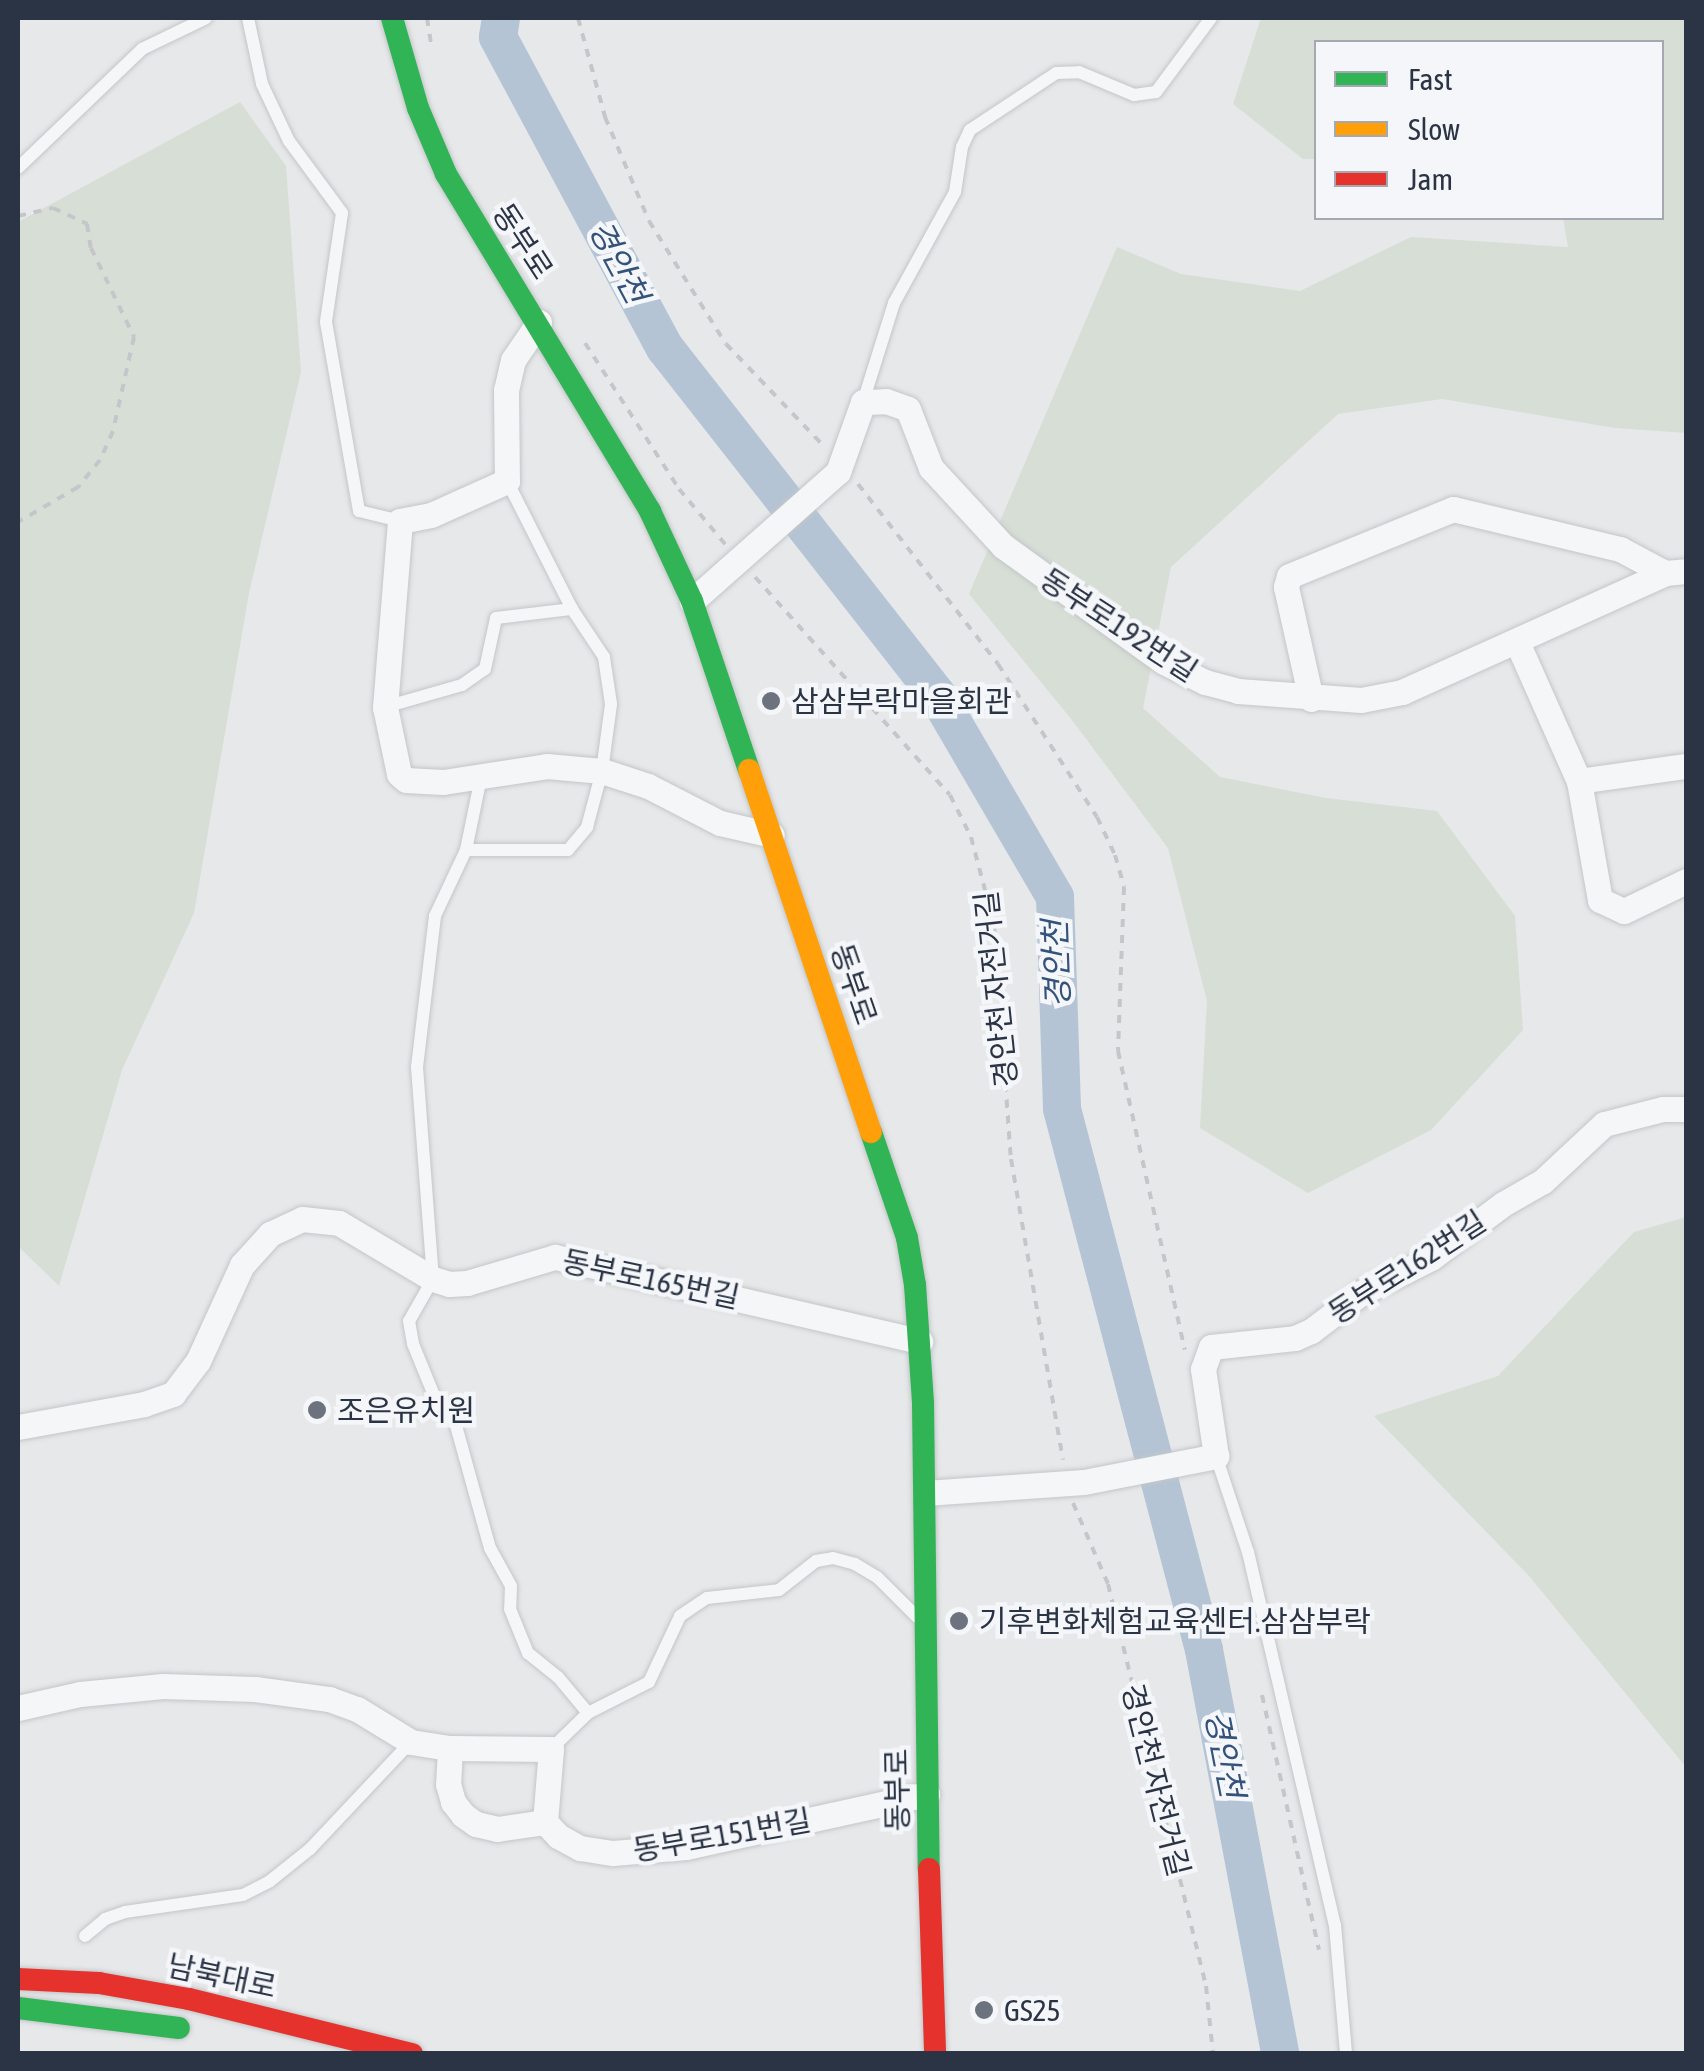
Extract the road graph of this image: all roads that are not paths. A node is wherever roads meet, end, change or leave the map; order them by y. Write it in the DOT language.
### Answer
graph roads {
  1 [pos="206,18"];
  2 [pos="248,18"];
  3 [pos="392,18"];
  4 [pos="414,18"];
  5 [pos="1211,18"];
  6 [pos="18,168"];
  7 [pos="539,322"];
  8 [pos="863,402"];
  9 [pos="507,481"];
  10 [pos="400,522"];
  11 [pos="1676,572"];
  12 [pos="698,596"];
  13 [pos="572,610"];
  14 [pos="1517,642"];
  15 [pos="1311,699"];
  16 [pos="385,707"];
  17 [pos="1686,766"];
  18 [pos="602,771"];
  19 [pos="481,776"];
  20 [pos="1579,780"];
  21 [pos="772,835"];
  22 [pos="466,850"];
  23 [pos="1686,881"];
  24 [pos="1686,1109"];
  25 [pos="434,1279"];
  26 [pos="920,1341"];
  27 [pos="18,1426"];
  28 [pos="1216,1456"];
  29 [pos="930,1493"];
  30 [pos="926,1626"];
  31 [pos="18,1708"];
  32 [pos="588,1713"];
  33 [pos="411,1742"];
  34 [pos="450,1748"];
  35 [pos="550,1749"];
  36 [pos="926,1794"];
  37 [pos="545,1822"];
  38 [pos="85,1936"];
  39 [pos="18,1979"];
  40 [pos="18,2008"];
  41 [pos="201,2031"];
  42 [pos="412,2054"];
  43 [pos="935,2054"];
  44 [pos="958,2054"];
  45 [pos="1346,2054"];
  1 -- 6 [label="lane"];
  2 -- 10 [label="lane"];
  3 -- 7 [label="main road, 동부로"];
  4 -- 12 [label="main road"];
  5 -- 8 [label="lane"];
  7 -- 9 [label="street"];
  7 -- 12 [label="main road, 동부로"];
  8 -- 12 [label="street"];
  8 -- 15 [label="street, 동부로192번길"];
  9 -- 10 [label="street"];
  9 -- 13 [label="lane"];
  10 -- 16 [label="street"];
  11 -- 14 [label="street, 동부로192번길"];
  11 -- 15 [label="street"];
  12 -- 21 [label="main road, 동부로"];
  12 -- 29 [label="main road"];
  13 -- 16 [label="lane"];
  13 -- 18 [label="lane"];
  14 -- 15 [label="street, 동부로192번길"];
  14 -- 20 [label="street"];
  16 -- 19 [label="street"];
  17 -- 20 [label="street"];
  18 -- 19 [label="street"];
  18 -- 21 [label="street"];
  18 -- 22 [label="lane"];
  19 -- 22 [label="lane"];
  20 -- 23 [label="street"];
  21 -- 26 [label="main road, 동부로"];
  22 -- 25 [label="lane"];
  24 -- 28 [label="street, 동부로162번길"];
  25 -- 26 [label="street, 동부로165번길"];
  25 -- 27 [label="street"];
  25 -- 32 [label="lane"];
  26 -- 29 [label="main road, 동부로"];
  28 -- 29 [label="street"];
  28 -- 45 [label="lane"];
  29 -- 30 [label="main road, 동부로"];
  29 -- 44 [label="main road"];
  30 -- 32 [label="lane"];
  30 -- 36 [label="main road, 동부로"];
  31 -- 33 [label="street"];
  32 -- 35 [label="lane"];
  33 -- 34 [label="street"];
  33 -- 38 [label="lane"];
  34 -- 35 [label="street"];
  34 -- 37 [label="street"];
  35 -- 37 [label="street"];
  36 -- 37 [label="street, 동부로151번길"];
  36 -- 43 [label="main road, 동부로"];
  39 -- 42 [label="main road, 남북대로"];
  40 -- 41 [label="main road, 남북대로"];
}
